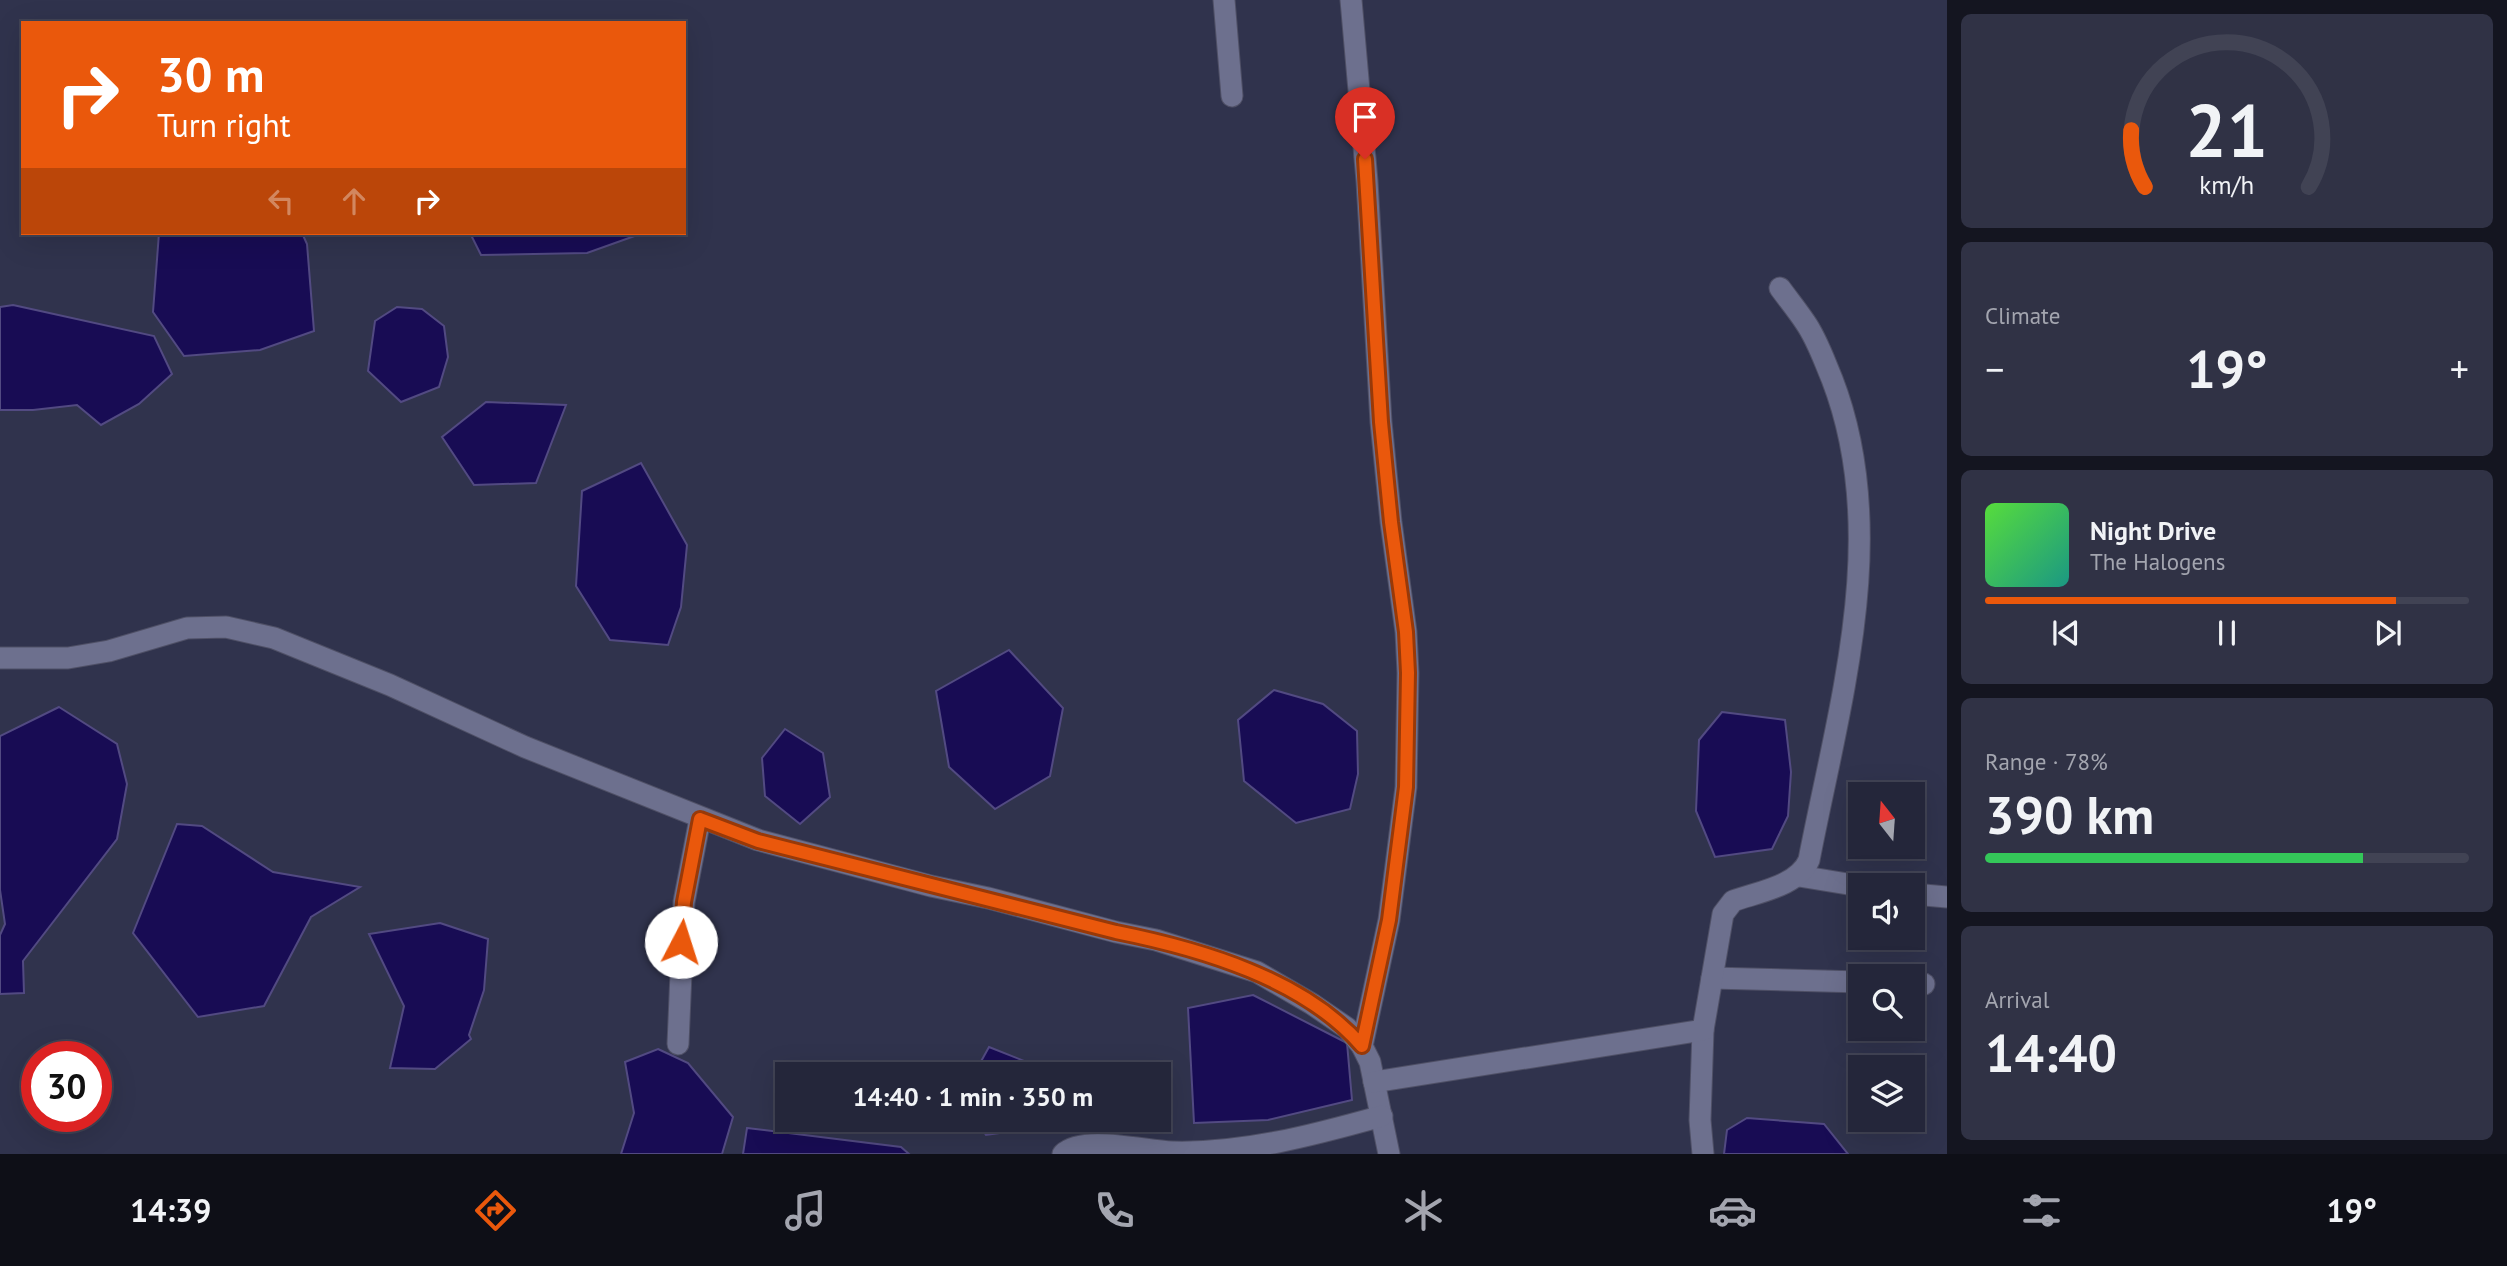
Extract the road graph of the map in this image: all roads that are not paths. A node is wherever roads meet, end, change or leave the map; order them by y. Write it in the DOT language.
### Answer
graph roads {
  1 [pos="1224,0"];
  2 [pos="1352,0"];
  3 [pos="1233,96"];
  4 [pos="1780,288"];
  5 [pos="0,658"];
  6 [pos="700,819"];
  7 [pos="1799,876"];
  8 [pos="1848,884"];
  9 [pos="1925,895"];
  10 [pos="1947,897"];
  11 [pos="1712,978"];
  12 [pos="1848,982"];
  13 [pos="1703,1030"];
  14 [pos="678,1044"];
  15 [pos="1362,1046"];
  16 [pos="1374,1082"];
  17 [pos="1382,1116"];
  18 [pos="1285,1148"];
  19 [pos="1063,1154"];
  20 [pos="1390,1154"];
  21 [pos="1703,1154"];
  1 -- 3 [label="street"];
  2 -- 15 [label="street"];
  4 -- 7 [label="street"];
  5 -- 6 [label="street"];
  6 -- 14 [label="street"];
  6 -- 15 [label="street"];
  7 -- 8 [label="street"];
  7 -- 11 [label="street"];
  9 -- 10 [label="street"];
  11 -- 12 [label="street"];
  11 -- 13 [label="street"];
  13 -- 16 [label="street"];
  13 -- 21 [label="street"];
  15 -- 16 [label="street"];
  16 -- 17 [label="street"];
  17 -- 18 [label="street"];
  17 -- 20 [label="street"];
  18 -- 19 [label="street"];
}
